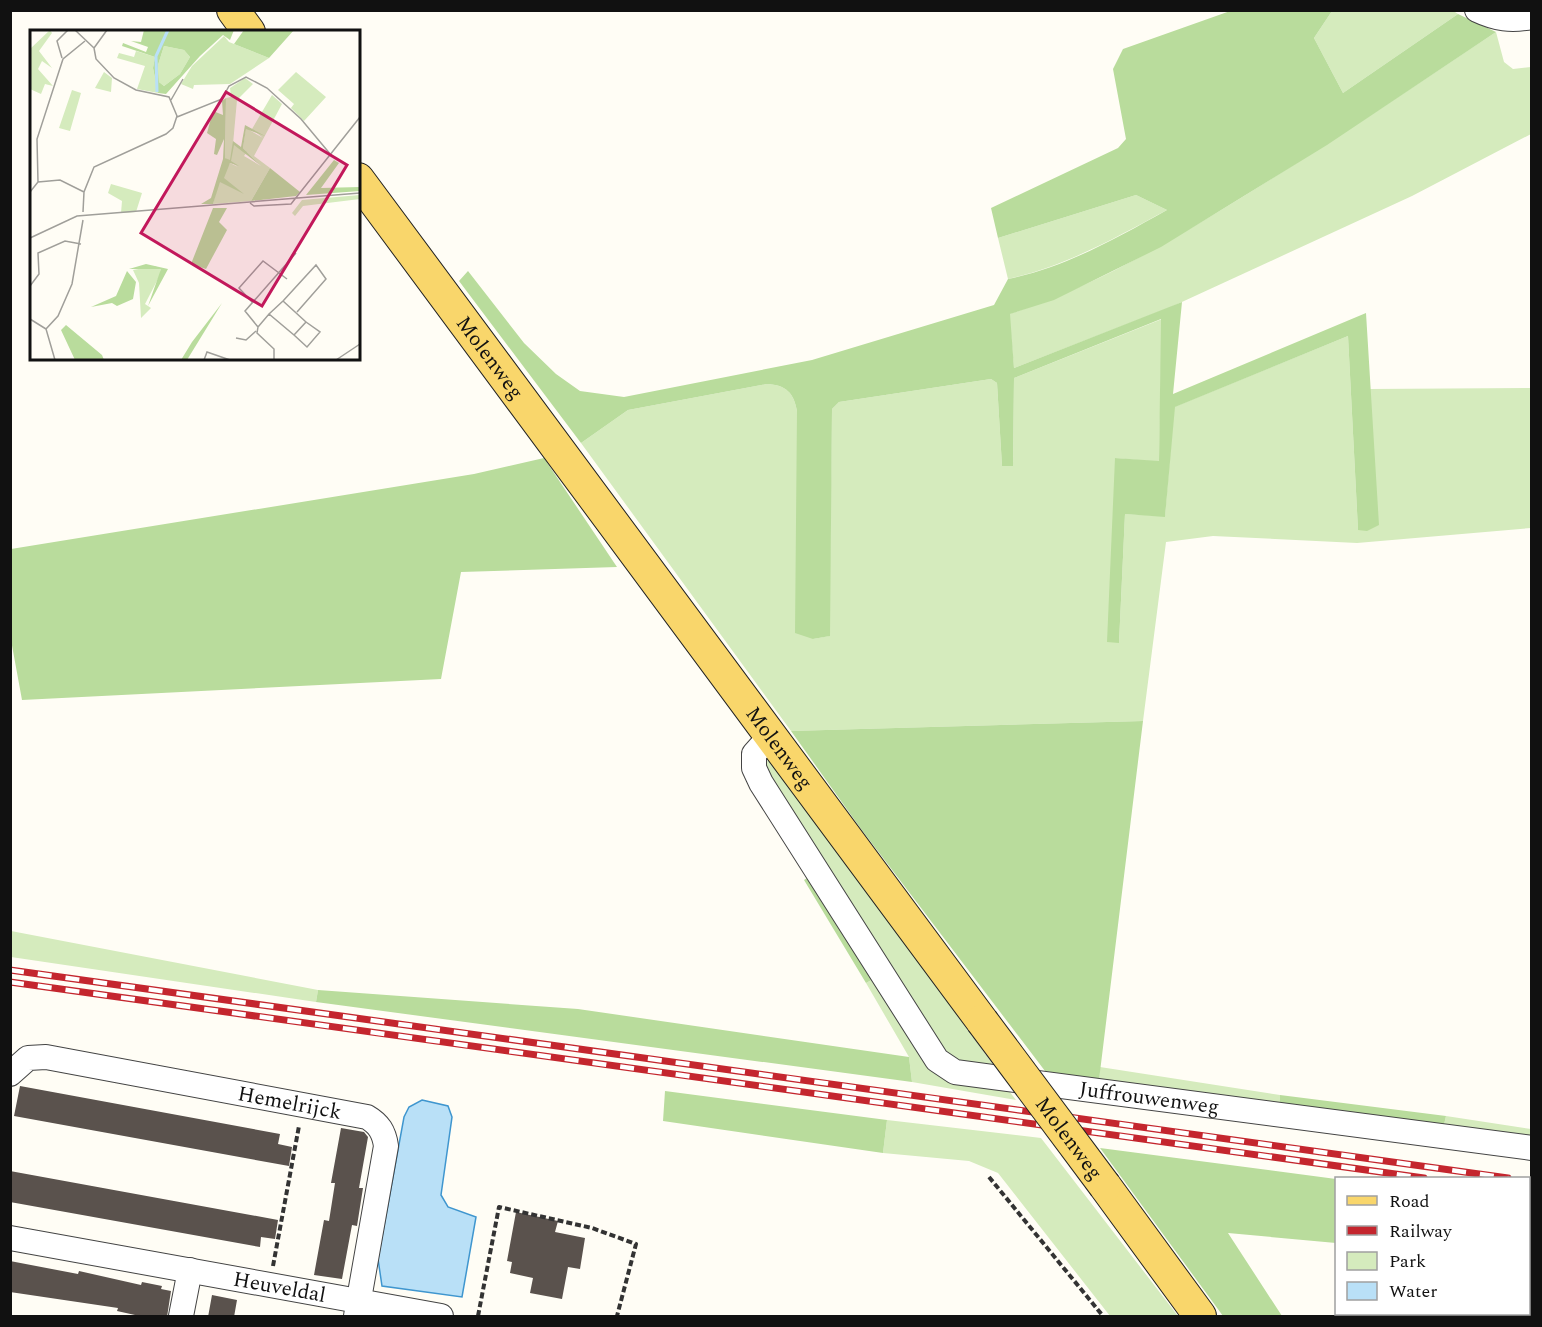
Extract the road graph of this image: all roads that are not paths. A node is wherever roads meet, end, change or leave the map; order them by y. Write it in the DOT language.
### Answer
graph roads {
  1 [pos="233,10"];
  2 [pos="1477,10"];
  3 [pos="1532,17"];
  4 [pos="248,30"];
  5 [pos="360,182"];
  6 [pos="771,735"];
  7 [pos="10,1074"];
  8 [pos="1532,1148"];
  9 [pos="10,1238"];
  10 [pos="190,1270"];
  11 [pos="358,1309"];
  12 [pos="181,1317"];
  13 [pos="441,1317"];
  14 [pos="1200,1317"];
  1 -- 4 [label="main road"];
  2 -- 3 [label="street"];
  5 -- 6 [label="main road, Molenweg"];
  6 -- 8 [label="street, Juffrouwenweg"];
  6 -- 14 [label="main road, Molenweg, bridge"];
  7 -- 11 [label="street, Hemelrijck"];
  9 -- 10 [label="street, Heuveldal"];
  10 -- 11 [label="street, Heuveldal"];
  10 -- 12 [label="street"];
  11 -- 13 [label="street, Heuveldal"];
}
